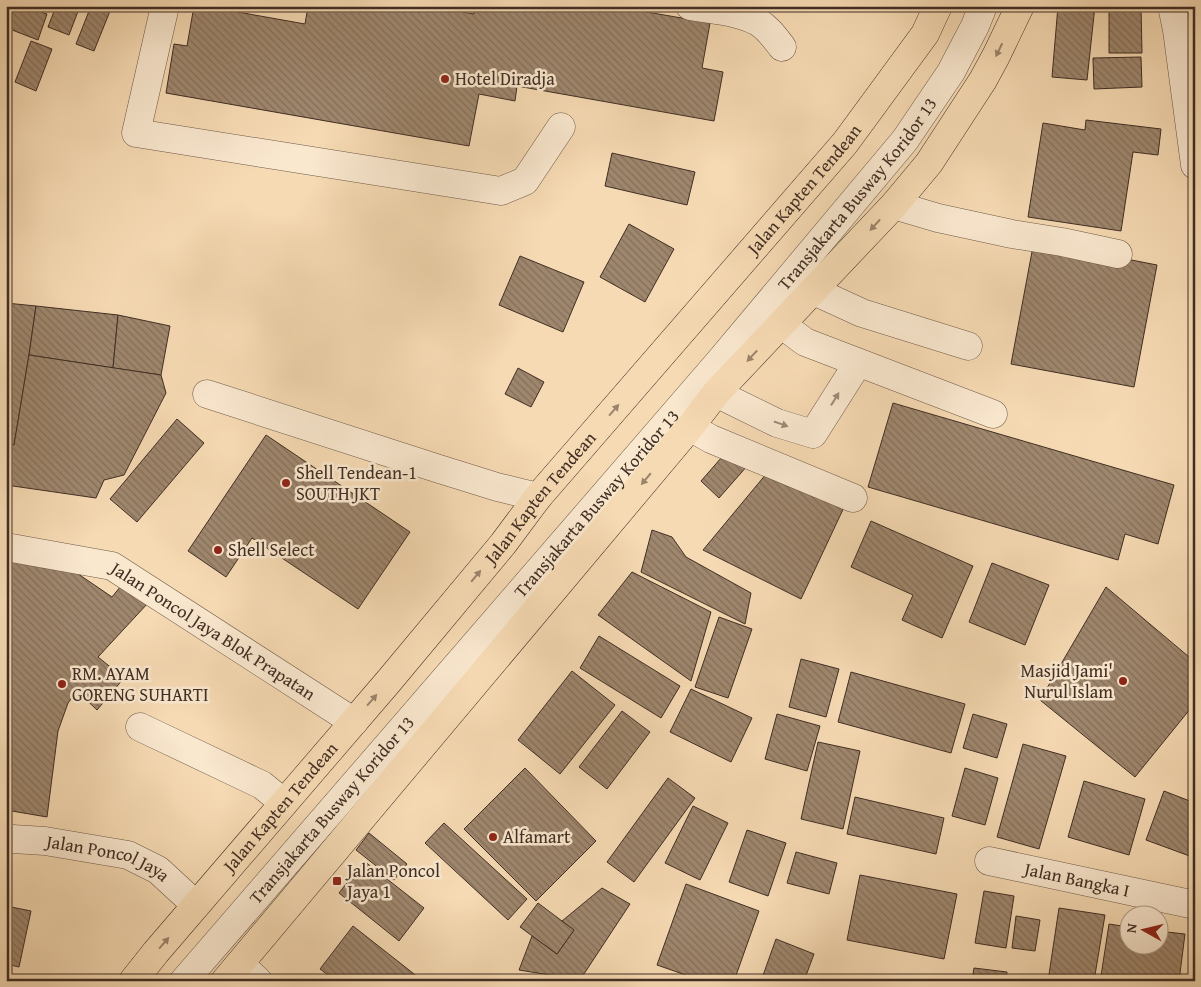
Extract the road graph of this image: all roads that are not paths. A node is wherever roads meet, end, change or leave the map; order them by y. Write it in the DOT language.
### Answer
graph roads {
  1 [pos="164,6"];
  2 [pos="690,6"];
  3 [pos="938,6"];
  4 [pos="983,6"];
  5 [pos="1020,6"];
  6 [pos="1181,22"];
  7 [pos="782,47"];
  8 [pos="561,127"];
  9 [pos="1195,166"];
  10 [pos="894,205"];
  11 [pos="1118,254"];
  12 [pos="814,291"];
  13 [pos="781,324"];
  14 [pos="968,346"];
  15 [pos="858,363"];
  16 [pos="207,394"];
  17 [pos="716,394"];
  18 [pos="993,414"];
  19 [pos="690,427"];
  20 [pos="538,497"];
  21 [pos="852,498"];
  22 [pos="6,547"];
  23 [pos="354,722"];
  24 [pos="140,727"];
  25 [pos="284,802"];
  26 [pos="6,837"];
  27 [pos="989,861"];
  28 [pos="196,905"];
  29 [pos="1195,905"];
  30 [pos="241,975"];
  31 [pos="133,981"];
  32 [pos="184,981"];
  1 -- 8 [label="street"];
  2 -- 7 [label="street"];
  20 -- 3 [label="main road, Jalan Kapten Tendean, one-way"];
  4 -- 32 [label="street, Transjakarta Busway Koridor 13"];
  5 -- 10 [label="main road, one-way"];
  6 -- 9 [label="street"];
  10 -- 11 [label="street"];
  10 -- 12 [label="main road, one-way"];
  12 -- 13 [label="main road"];
  12 -- 14 [label="street"];
  13 -- 15 [label="street"];
  13 -- 17 [label="main road, one-way"];
  17 -- 15 [label="street, one-way"];
  15 -- 18 [label="street"];
  16 -- 20 [label="street"];
  17 -- 19 [label="main road"];
  19 -- 21 [label="street"];
  19 -- 30 [label="main road, one-way"];
  23 -- 20 [label="main road, Jalan Kapten Tendean, one-way"];
  22 -- 23 [label="street, Jalan Poncol Jaya Blok Prapatan"];
  23 -- 25 [label="main road, Jalan Kapten Tendean"];
  24 -- 25 [label="street"];
  25 -- 28 [label="main road, Jalan Kapten Tendean"];
  26 -- 28 [label="street, Jalan Poncol Jaya"];
  27 -- 29 [label="street, Jalan Bangka I"];
  31 -- 28 [label="main road, Jalan Kapten Tendean, one-way"];
}
